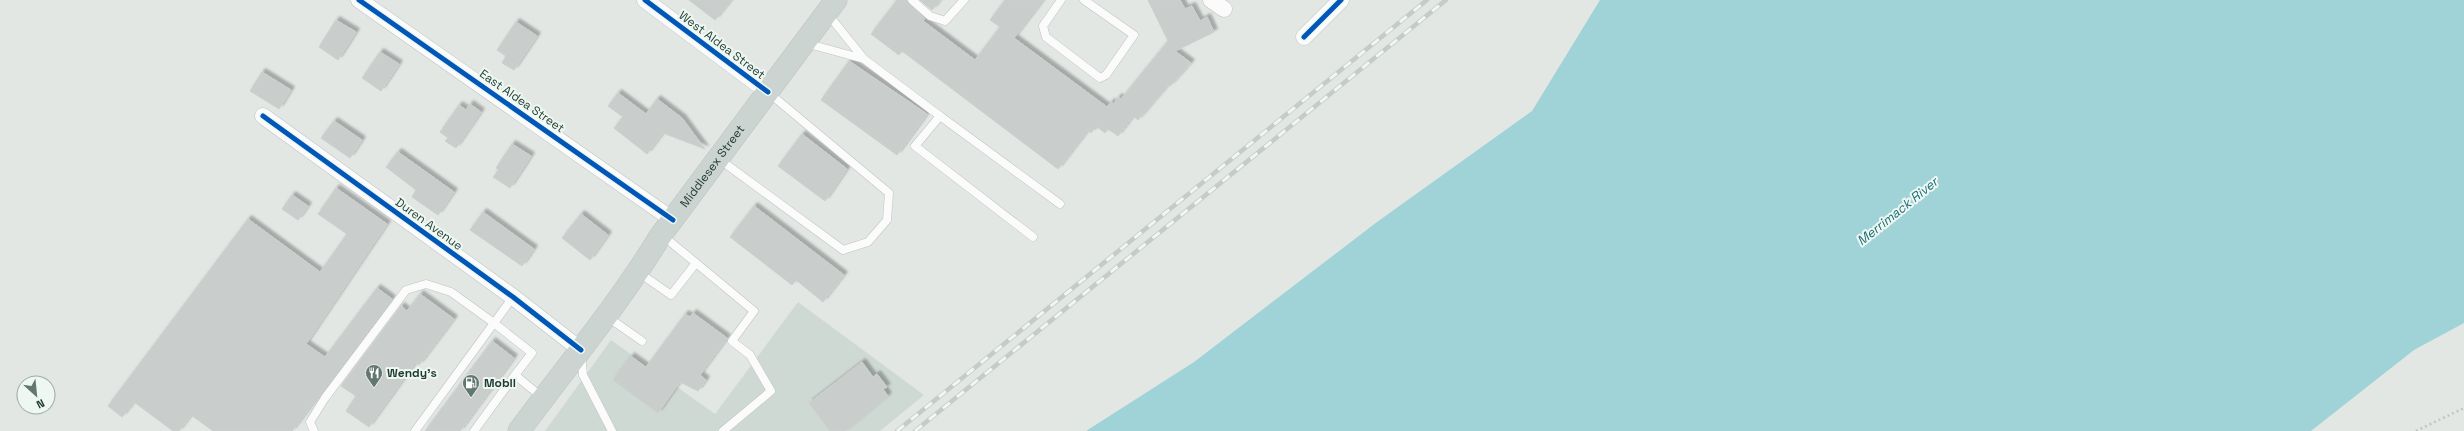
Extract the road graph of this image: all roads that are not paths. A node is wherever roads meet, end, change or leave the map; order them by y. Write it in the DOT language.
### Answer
graph roads {
  1 [pos="359,0"];
  2 [pos="645,0"];
  3 [pos="912,0"];
  4 [pos="964,0"];
  5 [pos="1061,0"];
  6 [pos="1084,0"];
  7 [pos="1341,0"];
  8 [pos="831,6"];
  9 [pos="1304,37"];
  10 [pos="804,43"];
  11 [pos="864,59"];
  12 [pos="768,92"];
  13 [pos="263,116"];
  14 [pos="940,116"];
  15 [pos="718,158"];
  16 [pos="1060,204"];
  17 [pos="667,227"];
  18 [pos="1033,237"];
  19 [pos="696,262"];
  20 [pos="638,272"];
  21 [pos="513,297"];
  22 [pos="605,316"];
  23 [pos="494,323"];
  24 [pos="642,341"];
  25 [pos="581,350"];
  26 [pos="515,375"];
  27 [pos="544,398"];
  28 [pos="314,431"];
  29 [pos="415,431"];
  30 [pos="474,431"];
  31 [pos="519,431"];
  32 [pos="612,431"];
  33 [pos="723,431"];
  1 -- 17 [label="street, East Aldea Street"];
  2 -- 12 [label="street, West Aldea Street"];
  3 -- 4 [label="lane"];
  5 -- 6 [label="lane"];
  7 -- 9 [label="street"];
  8 -- 10 [label="main road, Middlesex Street"];
  8 -- 11 [label="lane"];
  10 -- 11 [label="lane"];
  10 -- 12 [label="main road, Middlesex Street"];
  11 -- 14 [label="lane"];
  12 -- 15 [label="main road, Middlesex Street"];
  12 -- 15 [label="lane"];
  13 -- 21 [label="street, Duren Avenue"];
  14 -- 16 [label="lane"];
  14 -- 18 [label="lane"];
  15 -- 17 [label="main road, Middlesex Street"];
  17 -- 19 [label="lane"];
  17 -- 20 [label="main road, Middlesex Street"];
  19 -- 20 [label="lane"];
  19 -- 33 [label="lane"];
  20 -- 22 [label="main road, Middlesex Street"];
  21 -- 23 [label="lane"];
  21 -- 25 [label="street, Duren Avenue"];
  22 -- 24 [label="lane"];
  22 -- 25 [label="main road, Middlesex Street"];
  23 -- 26 [label="lane"];
  23 -- 28 [label="lane"];
  23 -- 29 [label="lane"];
  25 -- 27 [label="main road, Middlesex Street"];
  25 -- 32 [label="lane"];
  26 -- 27 [label="lane"];
  26 -- 30 [label="lane"];
  27 -- 31 [label="main road, Middlesex Street"];
}
